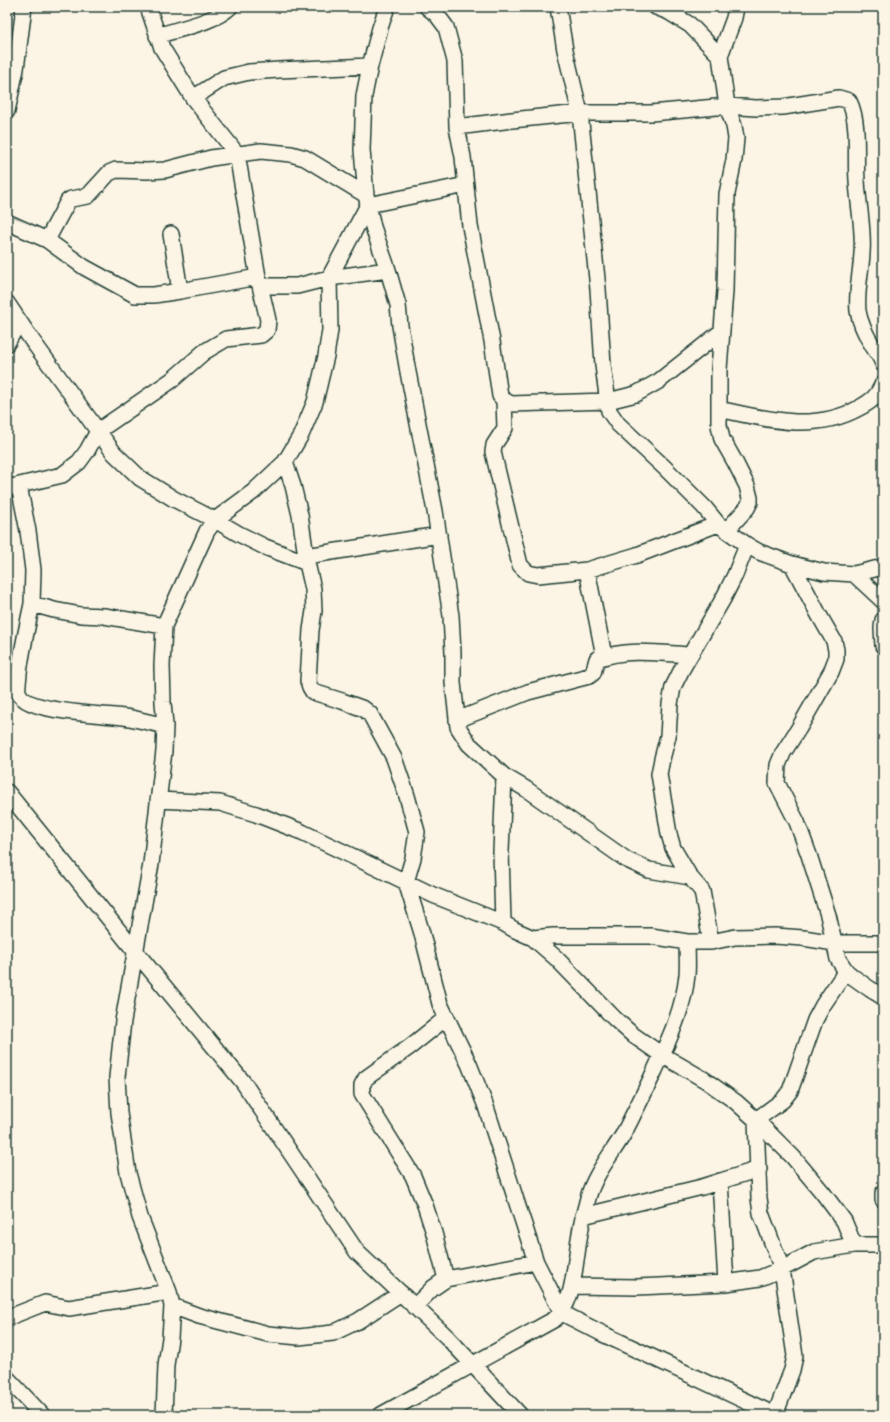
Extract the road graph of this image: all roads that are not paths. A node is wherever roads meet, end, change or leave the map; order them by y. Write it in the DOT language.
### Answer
graph roads {
  1 [pos="24,7"];
  2 [pos="148,7"];
  3 [pos="230,7"];
  4 [pos="387,7"];
  5 [pos="427,7"];
  6 [pos="558,7"];
  7 [pos="656,7"];
  8 [pos="736,7"];
  9 [pos="157,36"];
  10 [pos="720,56"];
  11 [pos="370,66"];
  12 [pos="193,98"];
  13 [pos="727,106"];
  14 [pos="7,110"];
  15 [pos="580,113"];
  16 [pos="457,128"];
  17 [pos="237,154"];
  18 [pos="466,185"];
  19 [pos="367,200"];
  20 [pos="7,222"];
  21 [pos="171,234"];
  22 [pos="46,240"];
  23 [pos="388,270"];
  24 [pos="329,278"];
  25 [pos="259,282"];
  26 [pos="180,291"];
  27 [pos="7,303"];
  28 [pos="20,322"];
  29 [pos="722,332"];
  30 [pos="7,343"];
  31 [pos="883,364"];
  32 [pos="883,383"];
  33 [pos="504,400"];
  34 [pos="608,401"];
  35 [pos="719,409"];
  36 [pos="98,431"];
  37 [pos="285,462"];
  38 [pos="13,487"];
  39 [pos="215,520"];
  40 [pos="722,527"];
  41 [pos="439,535"];
  42 [pos="747,545"];
  43 [pos="307,559"];
  44 [pos="792,564"];
  45 [pos="883,567"];
  46 [pos="587,570"];
  47 [pos="854,574"];
  48 [pos="883,601"];
  49 [pos="32,604"];
  50 [pos="883,620"];
  51 [pos="164,626"];
  52 [pos="883,646"];
  53 [pos="690,655"];
  54 [pos="604,656"];
  55 [pos="13,681"];
  56 [pos="457,720"];
  57 [pos="165,726"];
  58 [pos="504,776"];
  59 [pos="7,792"];
  60 [pos="158,800"];
  61 [pos="690,877"];
  62 [pos="406,882"];
  63 [pos="503,923"];
  64 [pos="533,938"];
  65 [pos="688,942"];
  66 [pos="711,942"];
  67 [pos="883,942"];
  68 [pos="835,943"];
  69 [pos="135,951"];
  70 [pos="846,971"];
  71 [pos="883,997"];
  72 [pos="446,1018"];
  73 [pos="662,1055"];
  74 [pos="756,1120"];
  75 [pos="759,1169"];
  76 [pos="720,1181"];
  77 [pos="883,1193"];
  78 [pos="883,1200"];
  79 [pos="583,1216"];
  80 [pos="854,1245"];
  81 [pos="883,1245"];
  82 [pos="536,1262"];
  83 [pos="782,1269"];
  84 [pos="446,1280"];
  85 [pos="726,1282"];
  86 [pos="572,1286"];
  87 [pos="401,1293"];
  88 [pos="170,1299"];
  89 [pos="414,1307"];
  90 [pos="562,1313"];
  91 [pos="7,1318"];
  92 [pos="472,1364"];
  93 [pos="7,1378"];
  94 [pos="42,1415"];
  95 [pos="164,1415"];
  96 [pos="381,1415"];
  97 [pos="520,1415"];
  98 [pos="775,1415"];
  1 -- 14 [label="street"];
  2 -- 9 [label="street"];
  3 -- 9 [label="street"];
  4 -- 11 [label="street"];
  5 -- 16 [label="street"];
  6 -- 15 [label="street"];
  7 -- 10 [label="street"];
  8 -- 10 [label="street"];
  9 -- 12 [label="street"];
  10 -- 13 [label="street"];
  11 -- 12 [label="street"];
  11 -- 19 [label="street"];
  12 -- 17 [label="street"];
  13 -- 15 [label="street"];
  13 -- 29 [label="street"];
  13 -- 31 [label="street"];
  15 -- 16 [label="street"];
  15 -- 34 [label="street"];
  16 -- 18 [label="street"];
  17 -- 19 [label="street"];
  17 -- 22 [label="street"];
  17 -- 25 [label="street"];
  18 -- 19 [label="street"];
  18 -- 33 [label="street"];
  19 -- 23 [label="street"];
  19 -- 24 [label="street"];
  20 -- 22 [label="street"];
  21 -- 26 [label="street"];
  22 -- 26 [label="street"];
  23 -- 24 [label="street"];
  23 -- 41 [label="street"];
  24 -- 25 [label="street"];
  24 -- 37 [label="street"];
  25 -- 26 [label="street"];
  25 -- 36 [label="street"];
  27 -- 28 [label="street"];
  28 -- 30 [label="street"];
  28 -- 36 [label="street"];
  29 -- 34 [label="street"];
  29 -- 35 [label="street"];
  32 -- 35 [label="street"];
  33 -- 34 [label="street"];
  33 -- 46 [label="street"];
  34 -- 40 [label="street"];
  35 -- 40 [label="street"];
  36 -- 38 [label="street"];
  36 -- 39 [label="street"];
  37 -- 39 [label="street"];
  37 -- 43 [label="street"];
  38 -- 49 [label="street"];
  39 -- 43 [label="street"];
  39 -- 51 [label="street"];
  40 -- 42 [label="street"];
  40 -- 46 [label="street"];
  41 -- 43 [label="street"];
  41 -- 56 [label="street"];
  42 -- 44 [label="street"];
  42 -- 53 [label="street"];
  43 -- 62 [label="street"];
  44 -- 47 [label="street"];
  44 -- 68 [label="street"];
  45 -- 47 [label="street"];
  46 -- 54 [label="street"];
  47 -- 48 [label="street"];
  49 -- 51 [label="street"];
  49 -- 55 [label="street"];
  50 -- 52 [label="street"];
  51 -- 57 [label="street"];
  53 -- 54 [label="street"];
  53 -- 61 [label="street"];
  54 -- 56 [label="street"];
  55 -- 57 [label="street"];
  56 -- 58 [label="street"];
  57 -- 60 [label="street"];
  58 -- 61 [label="street"];
  58 -- 63 [label="street"];
  59 -- 69 [label="street"];
  60 -- 62 [label="street"];
  60 -- 69 [label="street"];
  61 -- 66 [label="street"];
  62 -- 63 [label="street"];
  62 -- 72 [label="street"];
  63 -- 64 [label="street"];
  64 -- 65 [label="street"];
  64 -- 73 [label="street"];
  65 -- 66 [label="street"];
  65 -- 73 [label="street"];
  66 -- 68 [label="street"];
  67 -- 68 [label="street"];
  68 -- 70 [label="street"];
  69 -- 87 [label="street"];
  69 -- 88 [label="street"];
  70 -- 71 [label="street"];
  70 -- 74 [label="street"];
  72 -- 82 [label="street"];
  72 -- 84 [label="street"];
  73 -- 74 [label="street"];
  73 -- 79 [label="street"];
  74 -- 75 [label="street"];
  74 -- 80 [label="street"];
  75 -- 76 [label="street"];
  75 -- 83 [label="street"];
  76 -- 79 [label="street"];
  76 -- 85 [label="street"];
  77 -- 78 [label="street"];
  79 -- 86 [label="street"];
  80 -- 81 [label="street"];
  80 -- 83 [label="street"];
  82 -- 84 [label="street"];
  82 -- 90 [label="street"];
  83 -- 85 [label="street"];
  83 -- 98 [label="street"];
  84 -- 89 [label="street"];
  85 -- 86 [label="street"];
  86 -- 90 [label="street"];
  87 -- 88 [label="street"];
  87 -- 89 [label="street"];
  88 -- 91 [label="street"];
  88 -- 95 [label="street"];
  89 -- 92 [label="street"];
  90 -- 92 [label="street"];
  90 -- 98 [label="street"];
  92 -- 96 [label="street"];
  92 -- 97 [label="street"];
  93 -- 94 [label="street"];
}
